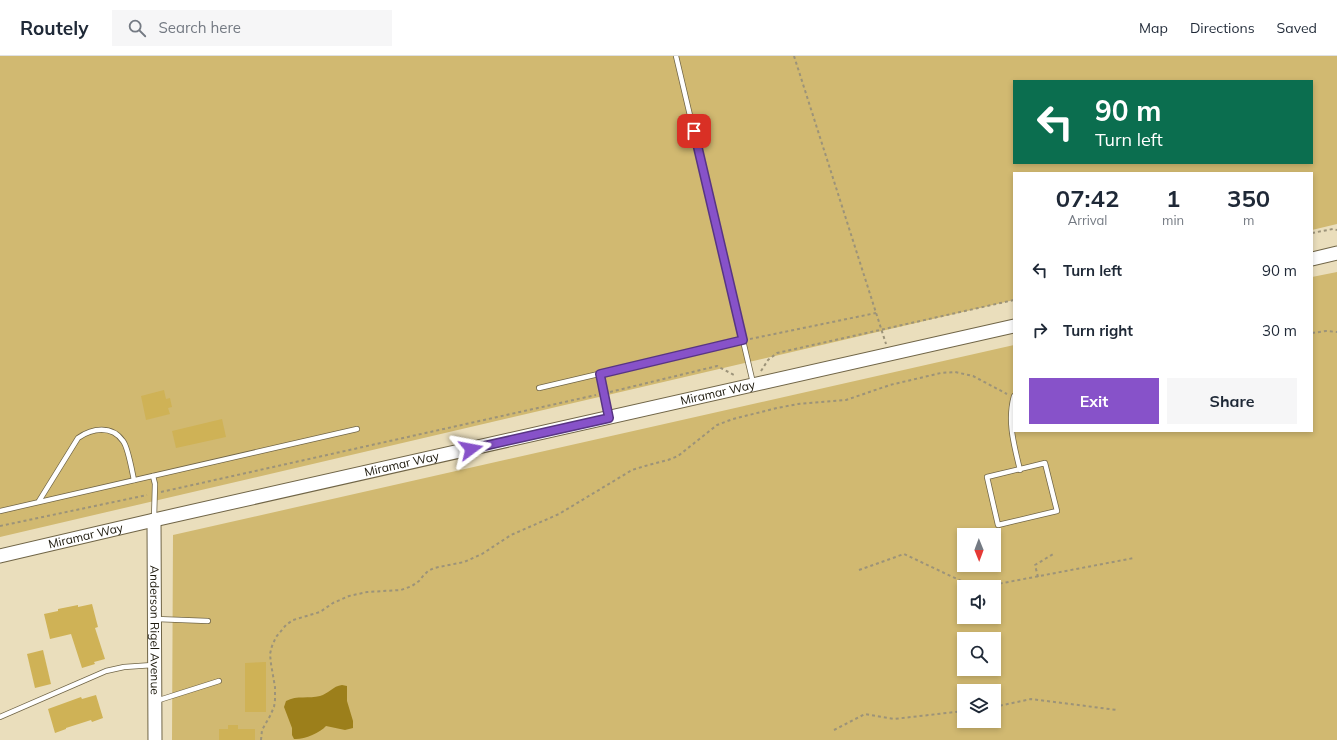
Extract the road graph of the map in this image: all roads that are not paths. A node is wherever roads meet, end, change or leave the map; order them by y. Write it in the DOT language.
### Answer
graph roads {
  1 [pos="676,56"];
  2 [pos="1337,253"];
  3 [pos="1313,259"];
  4 [pos="1013,329"];
  5 [pos="743,340"];
  6 [pos="600,374"];
  7 [pos="752,381"];
  8 [pos="539,388"];
  9 [pos="1013,400"];
  10 [pos="609,418"];
  11 [pos="357,429"];
  12 [pos="1020,470"];
  13 [pos="153,476"];
  14 [pos="134,480"];
  15 [pos="39,501"];
  16 [pos="0,511"];
  17 [pos="154,520"];
  18 [pos="0,556"];
  19 [pos="154,619"];
  20 [pos="208,621"];
  21 [pos="154,665"];
  22 [pos="219,681"];
  23 [pos="155,701"];
  24 [pos="0,717"];
  25 [pos="155,740"];
  1 -- 5 [label="lane"];
  2 -- 3 [label="street"];
  4 -- 7 [label="street, Miramar Way"];
  5 -- 6 [label="lane"];
  5 -- 7 [label="lane"];
  6 -- 8 [label="lane"];
  6 -- 10 [label="lane"];
  7 -- 10 [label="street, Miramar Way"];
  9 -- 12 [label="lane"];
  10 -- 17 [label="street, Miramar Way"];
  11 -- 13 [label="lane"];
  12 -- 12 [label="lane"];
  13 -- 14 [label="lane"];
  13 -- 17 [label="lane"];
  14 -- 15 [label="lane"];
  14 -- 15 [label="lane"];
  15 -- 16 [label="lane"];
  17 -- 18 [label="street, Miramar Way"];
  17 -- 19 [label="street, Anderson Rigel Avenue"];
  19 -- 20 [label="lane"];
  19 -- 21 [label="street, Anderson Rigel Avenue"];
  21 -- 23 [label="street, Anderson Rigel Avenue"];
  21 -- 24 [label="lane"];
  22 -- 23 [label="lane"];
  23 -- 25 [label="street, Anderson Rigel Avenue"];
}
